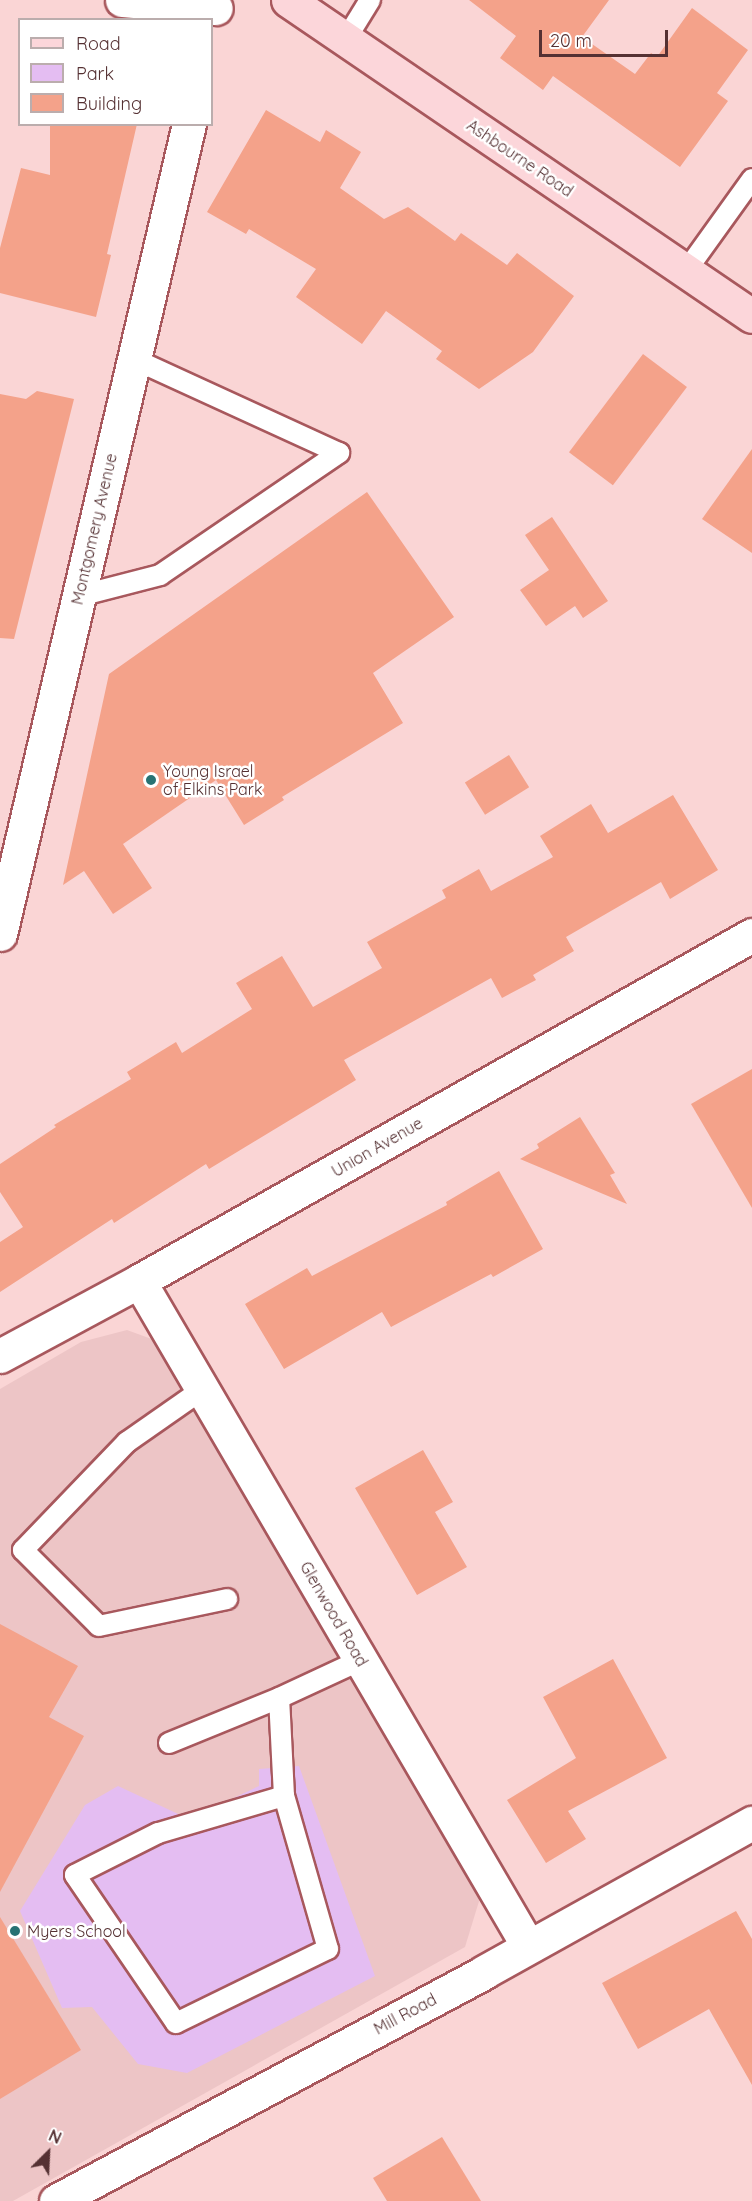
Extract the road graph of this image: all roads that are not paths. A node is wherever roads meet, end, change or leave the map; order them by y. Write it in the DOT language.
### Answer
graph roads {
  1 [pos="122,0"];
  2 [pos="288,0"];
  3 [pos="369,0"];
  4 [pos="215,12"];
  5 [pos="346,39"];
  6 [pos="189,126"];
  7 [pos="752,179"];
  8 [pos="686,271"];
  9 [pos="752,316"];
  10 [pos="134,359"];
  11 [pos="79,596"];
  12 [pos="0,934"];
  13 [pos="752,934"];
  14 [pos="139,1281"];
  15 [pos="0,1356"];
  16 [pos="203,1389"];
  17 [pos="227,1599"];
  18 [pos="361,1660"];
  19 [pos="279,1698"];
  20 [pos="169,1743"];
  21 [pos="284,1796"];
  22 [pos="752,1824"];
  23 [pos="528,1946"];
  24 [pos="56,2201"];
  1 -- 4 [label="street"];
  2 -- 5 [label="street, Ashbourne Road"];
  3 -- 5 [label="lane"];
  5 -- 8 [label="street, Ashbourne Road"];
  6 -- 10 [label="street, Montgomery Avenue"];
  7 -- 8 [label="lane"];
  8 -- 9 [label="street, Ashbourne Road"];
  10 -- 11 [label="street, Montgomery Avenue"];
  10 -- 11 [label="lane"];
  11 -- 12 [label="street, Montgomery Avenue"];
  13 -- 14 [label="street, Union Avenue"];
  14 -- 15 [label="street, Union Avenue"];
  14 -- 16 [label="street, Glenwood Road"];
  16 -- 17 [label="lane"];
  16 -- 18 [label="street, Glenwood Road"];
  18 -- 19 [label="lane"];
  18 -- 23 [label="street, Glenwood Road"];
  19 -- 20 [label="lane"];
  19 -- 21 [label="lane"];
  21 -- 21 [label="lane"];
  22 -- 23 [label="street, Mill Road"];
  23 -- 24 [label="street, Mill Road"];
}
